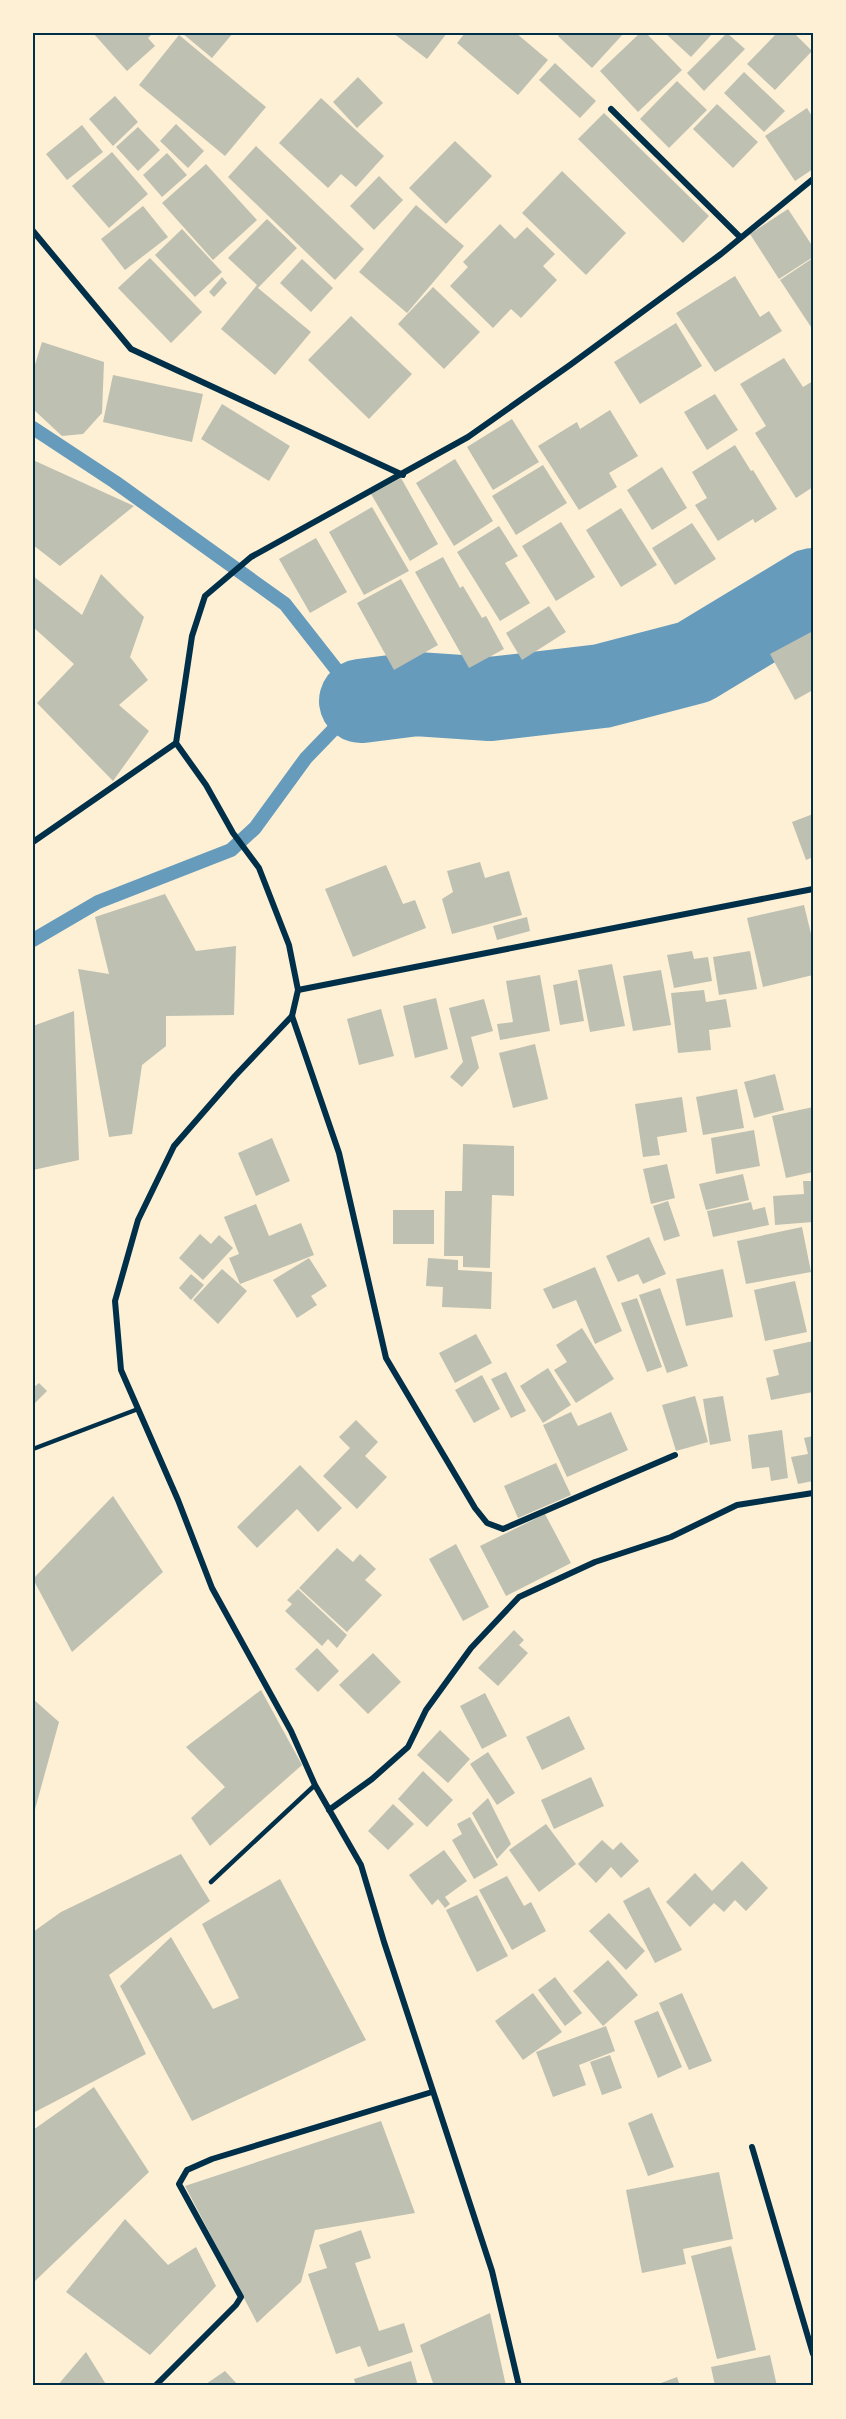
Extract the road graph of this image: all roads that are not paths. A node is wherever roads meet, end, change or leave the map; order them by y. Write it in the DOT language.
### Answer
graph roads {
  1 [pos="611,109"];
  2 [pos="813,179"];
  3 [pos="33,231"];
  4 [pos="740,237"];
  5 [pos="403,475"];
  6 [pos="176,743"];
  7 [pos="33,842"];
  8 [pos="813,889"];
  9 [pos="298,990"];
  10 [pos="292,1016"];
  11 [pos="138,1409"];
  12 [pos="33,1449"];
  13 [pos="675,1455"];
  14 [pos="813,1493"];
  15 [pos="315,1785"];
  16 [pos="329,1810"];
  17 [pos="211,1882"];
  18 [pos="432,2092"];
  19 [pos="752,2147"];
  20 [pos="813,2354"];
  21 [pos="155,2386"];
  22 [pos="519,2386"];
  1 -- 4 [label="street"];
  2 -- 4 [label="street"];
  3 -- 5 [label="street"];
  4 -- 5 [label="street"];
  5 -- 6 [label="street"];
  6 -- 7 [label="street"];
  6 -- 9 [label="street"];
  8 -- 9 [label="street"];
  9 -- 10 [label="street"];
  10 -- 11 [label="street"];
  10 -- 13 [label="street"];
  11 -- 12 [label="lane"];
  11 -- 15 [label="street"];
  14 -- 16 [label="street"];
  15 -- 16 [label="street"];
  15 -- 17 [label="lane"];
  16 -- 18 [label="street"];
  18 -- 21 [label="street"];
  18 -- 22 [label="street"];
  19 -- 20 [label="street"];
}
